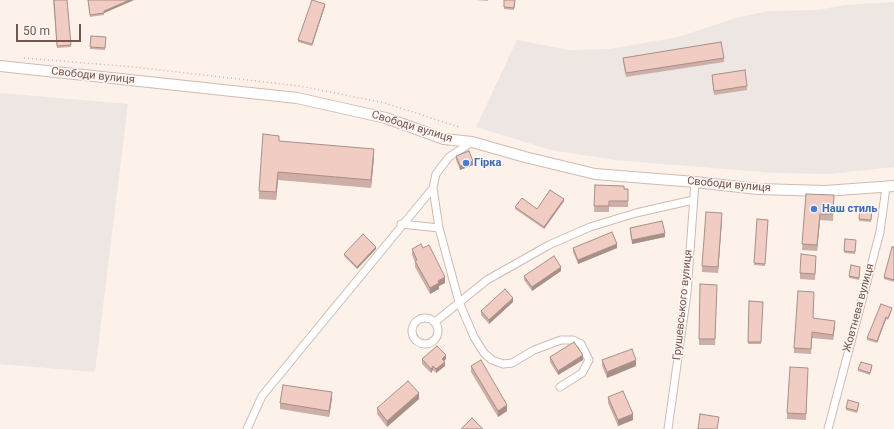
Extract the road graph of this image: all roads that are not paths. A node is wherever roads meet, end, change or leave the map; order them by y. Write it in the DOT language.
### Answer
graph roads {
  1 [pos="0,66"];
  2 [pos="472,142"];
  3 [pos="695,182"];
  4 [pos="890,186"];
  5 [pos="433,188"];
  6 [pos="693,200"];
  7 [pos="401,224"];
  8 [pos="439,228"];
  9 [pos="459,302"];
  10 [pos="435,322"];
  11 [pos="560,387"];
  12 [pos="247,429"];
  13 [pos="668,429"];
  14 [pos="828,429"];
  1 -- 2 [label="main road, Свободи вулиця"];
  2 -- 3 [label="main road, Свободи вулиця"];
  2 -- 5 [label="street"];
  3 -- 4 [label="main road, Свободи вулиця"];
  3 -- 6 [label="street, Грушевського вулиця"];
  4 -- 14 [label="street, Жовтнева вулиця"];
  5 -- 7 [label="street"];
  5 -- 8 [label="street"];
  6 -- 9 [label="street"];
  6 -- 13 [label="street, Грушевського вулиця"];
  7 -- 8 [label="street"];
  7 -- 12 [label="street"];
  8 -- 9 [label="street"];
  9 -- 10 [label="street"];
  9 -- 11 [label="street"];
}
